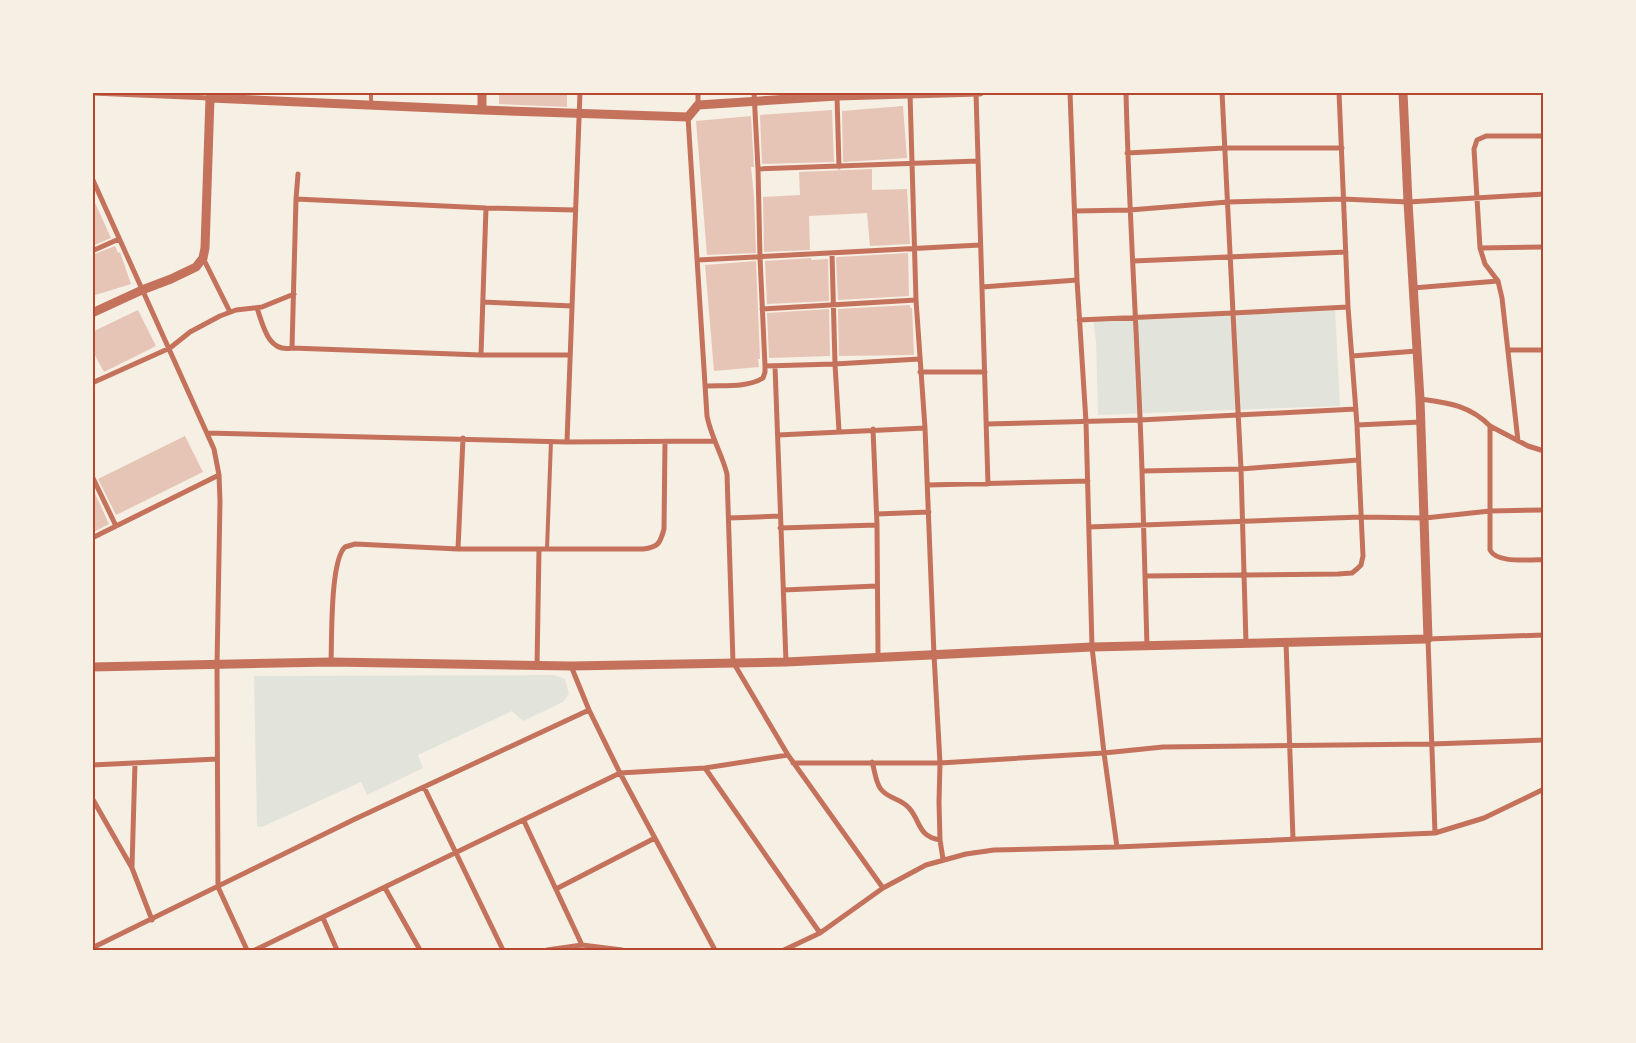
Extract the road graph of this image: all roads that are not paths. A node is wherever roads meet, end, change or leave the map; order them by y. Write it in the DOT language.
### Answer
graph roads {
  1 [pos="371,92"];
  2 [pos="482,92"];
  3 [pos="580,92"];
  4 [pos="698,92"];
  5 [pos="980,92"];
  6 [pos="1070,92"];
  7 [pos="1126,92"];
  8 [pos="1222,92"];
  9 [pos="1339,92"];
  10 [pos="1403,92"];
  11 [pos="92,93"];
  12 [pos="910,93"];
  13 [pos="960,93"];
  14 [pos="976,93"];
  15 [pos="837,96"];
  16 [pos="754,97"];
  17 [pos="210,98"];
  18 [pos="371,105"];
  19 [pos="698,105"];
  20 [pos="482,110"];
  21 [pos="579,113"];
  22 [pos="688,116"];
  23 [pos="1544,136"];
  24 [pos="1225,148"];
  25 [pos="1342,148"];
  26 [pos="1127,153"];
  27 [pos="978,160"];
  28 [pos="911,164"];
  29 [pos="839,167"];
  30 [pos="758,169"];
  31 [pos="298,174"];
  32 [pos="92,178"];
  33 [pos="1544,194"];
  34 [pos="1478,198"];
  35 [pos="1343,199"];
  36 [pos="296,200"];
  37 [pos="1228,202"];
  38 [pos="1408,202"];
  39 [pos="486,208"];
  40 [pos="576,210"];
  41 [pos="1130,210"];
  42 [pos="1075,211"];
  43 [pos="119,239"];
  44 [pos="980,245"];
  45 [pos="1544,247"];
  46 [pos="1480,248"];
  47 [pos="914,249"];
  48 [pos="92,251"];
  49 [pos="1346,252"];
  50 [pos="832,254"];
  51 [pos="760,257"];
  52 [pos="203,258"];
  53 [pos="1230,258"];
  54 [pos="698,260"];
  55 [pos="1133,262"];
  56 [pos="1077,280"];
  57 [pos="1498,281"];
  58 [pos="982,287"];
  59 [pos="1413,288"];
  60 [pos="142,290"];
  61 [pos="294,294"];
  62 [pos="916,300"];
  63 [pos="483,302"];
  64 [pos="572,306"];
  65 [pos="834,306"];
  66 [pos="1348,307"];
  67 [pos="257,308"];
  68 [pos="762,309"];
  69 [pos="230,312"];
  70 [pos="92,313"];
  71 [pos="1233,313"];
  72 [pos="1136,318"];
  73 [pos="1079,320"];
  74 [pos="170,348"];
  75 [pos="292,348"];
  76 [pos="1508,350"];
  77 [pos="1544,350"];
  78 [pos="1417,351"];
  79 [pos="481,355"];
  80 [pos="570,355"];
  81 [pos="1352,356"];
  82 [pos="919,359"];
  83 [pos="835,364"];
  84 [pos="765,366"];
  85 [pos="775,366"];
  86 [pos="920,372"];
  87 [pos="985,372"];
  88 [pos="92,383"];
  89 [pos="704,386"];
  90 [pos="1420,399"];
  91 [pos="1356,409"];
  92 [pos="1238,415"];
  93 [pos="1140,420"];
  94 [pos="1086,422"];
  95 [pos="1422,422"];
  96 [pos="987,424"];
  97 [pos="1357,425"];
  98 [pos="1490,426"];
  99 [pos="925,428"];
  100 [pos="873,429"];
  101 [pos="840,432"];
  102 [pos="207,433"];
  103 [pos="778,435"];
  104 [pos="463,438"];
  105 [pos="551,441"];
  106 [pos="714,441"];
  107 [pos="1518,441"];
  108 [pos="566,442"];
  109 [pos="665,442"];
  110 [pos="1544,451"];
  111 [pos="1358,460"];
  112 [pos="1241,468"];
  113 [pos="1142,471"];
  114 [pos="92,476"];
  115 [pos="219,476"];
  116 [pos="1088,481"];
  117 [pos="988,484"];
  118 [pos="927,485"];
  119 [pos="1544,510"];
  120 [pos="1490,511"];
  121 [pos="928,512"];
  122 [pos="877,514"];
  123 [pos="780,516"];
  124 [pos="1362,517"];
  125 [pos="729,518"];
  126 [pos="1425,518"];
  127 [pos="1243,522"];
  128 [pos="877,524"];
  129 [pos="1143,525"];
  130 [pos="116,526"];
  131 [pos="1089,527"];
  132 [pos="780,528"];
  133 [pos="92,538"];
  134 [pos="458,549"];
  135 [pos="539,549"];
  136 [pos="547,549"];
  137 [pos="1544,560"];
  138 [pos="1244,574"];
  139 [pos="1145,576"];
  140 [pos="877,586"];
  141 [pos="783,590"];
  142 [pos="1544,635"];
  143 [pos="1428,639"];
  144 [pos="1286,642"];
  145 [pos="1246,643"];
  146 [pos="1147,646"];
  147 [pos="1092,647"];
  148 [pos="934,655"];
  149 [pos="878,656"];
  150 [pos="331,662"];
  151 [pos="733,662"];
  152 [pos="786,662"];
  153 [pos="216,665"];
  154 [pos="93,666"];
  155 [pos="537,666"];
  156 [pos="571,666"];
  157 [pos="589,710"];
  158 [pos="1544,740"];
  159 [pos="1432,744"];
  160 [pos="1289,745"];
  161 [pos="1104,753"];
  162 [pos="788,755"];
  163 [pos="217,759"];
  164 [pos="872,762"];
  165 [pos="135,763"];
  166 [pos="793,763"];
  167 [pos="940,763"];
  168 [pos="92,765"];
  169 [pos="705,768"];
  170 [pos="620,773"];
  171 [pos="424,787"];
  172 [pos="1544,789"];
  173 [pos="92,798"];
  174 [pos="524,821"];
  175 [pos="1435,833"];
  176 [pos="655,838"];
  177 [pos="1293,839"];
  178 [pos="940,840"];
  179 [pos="1117,847"];
  180 [pos="456,853"];
  181 [pos="943,859"];
  182 [pos="132,868"];
  183 [pos="218,887"];
  184 [pos="385,888"];
  185 [pos="882,888"];
  186 [pos="556,889"];
  187 [pos="323,918"];
  188 [pos="152,920"];
  189 [pos="820,934"];
  190 [pos="582,945"];
  191 [pos="92,948"];
  192 [pos="247,950"];
  193 [pos="254,950"];
  194 [pos="338,950"];
  195 [pos="420,950"];
  196 [pos="503,950"];
  197 [pos="547,950"];
  198 [pos="622,950"];
  199 [pos="715,950"];
  200 [pos="784,950"];
  1 -- 18 [label="lane"];
  2 -- 20 [label="street"];
  3 -- 21 [label="street"];
  4 -- 19 [label="street"];
  5 -- 14 [label="street"];
  6 -- 42 [label="street"];
  7 -- 26 [label="street"];
  8 -- 24 [label="street"];
  9 -- 25 [label="street"];
  10 -- 38 [label="street"];
  11 -- 17 [label="street"];
  12 -- 13 [label="street"];
  12 -- 15 [label="street"];
  12 -- 28 [label="street"];
  13 -- 14 [label="street"];
  14 -- 27 [label="street"];
  15 -- 16 [label="street"];
  15 -- 29 [label="street"];
  16 -- 19 [label="street"];
  16 -- 30 [label="street"];
  17 -- 18 [label="street"];
  17 -- 52 [label="street"];
  18 -- 20 [label="street"];
  19 -- 22 [label="street"];
  20 -- 21 [label="street"];
  21 -- 22 [label="street"];
  21 -- 40 [label="street"];
  22 -- 54 [label="street"];
  23 -- 34 [label="street"];
  24 -- 25 [label="street"];
  24 -- 26 [label="street"];
  24 -- 37 [label="street"];
  25 -- 35 [label="street"];
  26 -- 41 [label="street"];
  27 -- 28 [label="street"];
  27 -- 44 [label="street"];
  28 -- 29 [label="street"];
  28 -- 47 [label="street"];
  29 -- 30 [label="street"];
  30 -- 51 [label="street"];
  31 -- 36 [label="street"];
  32 -- 43 [label="street"];
  33 -- 34 [label="street"];
  34 -- 38 [label="street"];
  34 -- 46 [label="street"];
  35 -- 37 [label="street"];
  35 -- 38 [label="street"];
  35 -- 49 [label="street"];
  36 -- 39 [label="street"];
  36 -- 61 [label="street"];
  37 -- 41 [label="street"];
  37 -- 53 [label="street"];
  38 -- 59 [label="street"];
  39 -- 40 [label="street"];
  39 -- 63 [label="street"];
  40 -- 64 [label="street"];
  41 -- 42 [label="street"];
  41 -- 55 [label="street"];
  42 -- 56 [label="street"];
  43 -- 48 [label="street"];
  43 -- 60 [label="street"];
  44 -- 47 [label="street"];
  44 -- 58 [label="street"];
  45 -- 46 [label="street"];
  46 -- 57 [label="street"];
  47 -- 50 [label="street"];
  47 -- 62 [label="street"];
  49 -- 53 [label="street"];
  49 -- 66 [label="street"];
  50 -- 51 [label="street"];
  50 -- 65 [label="street"];
  51 -- 54 [label="street"];
  51 -- 68 [label="street"];
  52 -- 60 [label="street"];
  52 -- 69 [label="street"];
  53 -- 55 [label="street"];
  53 -- 71 [label="street"];
  54 -- 89 [label="street"];
  55 -- 72 [label="street"];
  56 -- 58 [label="street"];
  56 -- 73 [label="street"];
  57 -- 59 [label="street"];
  57 -- 76 [label="street"];
  58 -- 87 [label="street"];
  59 -- 78 [label="street"];
  60 -- 70 [label="street"];
  60 -- 74 [label="street"];
  61 -- 67 [label="street"];
  61 -- 75 [label="street"];
  62 -- 65 [label="street"];
  62 -- 82 [label="street"];
  63 -- 64 [label="street"];
  63 -- 79 [label="street"];
  64 -- 80 [label="street"];
  65 -- 68 [label="street"];
  65 -- 83 [label="street"];
  66 -- 71 [label="street"];
  66 -- 81 [label="street"];
  67 -- 69 [label="street"];
  67 -- 75 [label="street"];
  68 -- 84 [label="street"];
  69 -- 74 [label="street"];
  71 -- 72 [label="street"];
  71 -- 92 [label="street"];
  72 -- 73 [label="street"];
  72 -- 93 [label="street"];
  73 -- 94 [label="street"];
  74 -- 88 [label="street"];
  74 -- 102 [label="street"];
  75 -- 79 [label="street"];
  76 -- 77 [label="street"];
  76 -- 107 [label="street"];
  78 -- 81 [label="street"];
  78 -- 90 [label="street"];
  79 -- 80 [label="street"];
  80 -- 108 [label="street"];
  81 -- 91 [label="street"];
  82 -- 83 [label="street"];
  82 -- 86 [label="street"];
  83 -- 85 [label="street"];
  83 -- 101 [label="street"];
  84 -- 85 [label="street"];
  84 -- 89 [label="street"];
  85 -- 103 [label="street"];
  86 -- 87 [label="street"];
  86 -- 99 [label="street"];
  87 -- 96 [label="street"];
  89 -- 106 [label="street"];
  90 -- 95 [label="street"];
  90 -- 98 [label="street"];
  91 -- 92 [label="street"];
  91 -- 97 [label="street"];
  92 -- 93 [label="street"];
  92 -- 112 [label="street"];
  93 -- 94 [label="street"];
  93 -- 113 [label="street"];
  94 -- 96 [label="street"];
  94 -- 116 [label="street"];
  95 -- 97 [label="street"];
  95 -- 126 [label="street"];
  96 -- 117 [label="street"];
  97 -- 111 [label="street"];
  98 -- 107 [label="street"];
  98 -- 120 [label="street"];
  99 -- 100 [label="street"];
  99 -- 118 [label="street"];
  100 -- 101 [label="street"];
  100 -- 122 [label="street"];
  101 -- 103 [label="street"];
  102 -- 104 [label="street"];
  102 -- 115 [label="street"];
  103 -- 123 [label="street"];
  104 -- 105 [label="street"];
  104 -- 134 [label="street"];
  105 -- 108 [label="street"];
  105 -- 136 [label="lane"];
  106 -- 109 [label="street"];
  106 -- 125 [label="street"];
  107 -- 110 [label="street"];
  108 -- 109 [label="street"];
  109 -- 136 [label="street"];
  111 -- 112 [label="street"];
  111 -- 124 [label="street"];
  112 -- 113 [label="street"];
  112 -- 127 [label="street"];
  113 -- 129 [label="street"];
  114 -- 130 [label="street"];
  115 -- 130 [label="street"];
  115 -- 153 [label="street"];
  116 -- 117 [label="street"];
  116 -- 131 [label="street"];
  117 -- 118 [label="street"];
  118 -- 121 [label="street"];
  119 -- 120 [label="street"];
  120 -- 126 [label="street"];
  120 -- 137 [label="street"];
  121 -- 122 [label="street"];
  121 -- 148 [label="street"];
  122 -- 128 [label="street"];
  123 -- 125 [label="street"];
  123 -- 132 [label="street"];
  124 -- 126 [label="street"];
  124 -- 127 [label="street"];
  124 -- 138 [label="street"];
  125 -- 151 [label="street"];
  126 -- 143 [label="street"];
  127 -- 129 [label="street"];
  127 -- 138 [label="street"];
  128 -- 132 [label="street"];
  128 -- 140 [label="street"];
  129 -- 131 [label="street"];
  129 -- 139 [label="street"];
  130 -- 133 [label="street"];
  131 -- 147 [label="street"];
  132 -- 141 [label="street"];
  134 -- 135 [label="street"];
  134 -- 150 [label="street"];
  135 -- 136 [label="street"];
  135 -- 155 [label="street"];
  138 -- 139 [label="street"];
  138 -- 145 [label="street"];
  139 -- 146 [label="street"];
  140 -- 141 [label="street"];
  140 -- 149 [label="street"];
  141 -- 152 [label="street"];
  142 -- 143 [label="street"];
  143 -- 144 [label="street"];
  143 -- 159 [label="street"];
  144 -- 145 [label="street"];
  144 -- 160 [label="street"];
  145 -- 146 [label="street"];
  146 -- 147 [label="street"];
  147 -- 148 [label="street"];
  147 -- 161 [label="street"];
  148 -- 149 [label="street"];
  148 -- 167 [label="street"];
  149 -- 152 [label="street"];
  150 -- 153 [label="street"];
  150 -- 155 [label="street"];
  151 -- 152 [label="street"];
  151 -- 156 [label="street"];
  151 -- 162 [label="street"];
  153 -- 154 [label="street"];
  153 -- 163 [label="street"];
  155 -- 156 [label="street"];
  156 -- 157 [label="street"];
  157 -- 170 [label="street"];
  157 -- 171 [label="street"];
  158 -- 159 [label="street"];
  159 -- 160 [label="street"];
  159 -- 175 [label="street"];
  160 -- 161 [label="street"];
  160 -- 177 [label="street"];
  161 -- 167 [label="street"];
  161 -- 179 [label="street"];
  162 -- 166 [label="street"];
  162 -- 169 [label="street"];
  163 -- 165 [label="street"];
  163 -- 183 [label="street"];
  164 -- 166 [label="street"];
  164 -- 167 [label="street"];
  164 -- 178 [label="street"];
  165 -- 168 [label="street"];
  165 -- 182 [label="street"];
  166 -- 185 [label="street"];
  167 -- 178 [label="street"];
  169 -- 170 [label="street"];
  169 -- 189 [label="street"];
  170 -- 174 [label="street"];
  170 -- 176 [label="street"];
  171 -- 180 [label="street"];
  171 -- 183 [label="street"];
  172 -- 175 [label="street"];
  173 -- 182 [label="street"];
  174 -- 180 [label="street"];
  174 -- 186 [label="street"];
  175 -- 177 [label="street"];
  176 -- 186 [label="street"];
  176 -- 199 [label="street"];
  177 -- 179 [label="street"];
  178 -- 181 [label="street"];
  179 -- 181 [label="street"];
  180 -- 184 [label="street"];
  180 -- 196 [label="street"];
  181 -- 185 [label="street"];
  182 -- 188 [label="street"];
  183 -- 188 [label="street"];
  183 -- 192 [label="street"];
  184 -- 187 [label="street"];
  184 -- 195 [label="street"];
  185 -- 189 [label="street"];
  186 -- 190 [label="street"];
  187 -- 193 [label="street"];
  187 -- 194 [label="street"];
  188 -- 191 [label="street"];
  189 -- 200 [label="street"];
  190 -- 197 [label="street"];
  190 -- 198 [label="street"];
}
